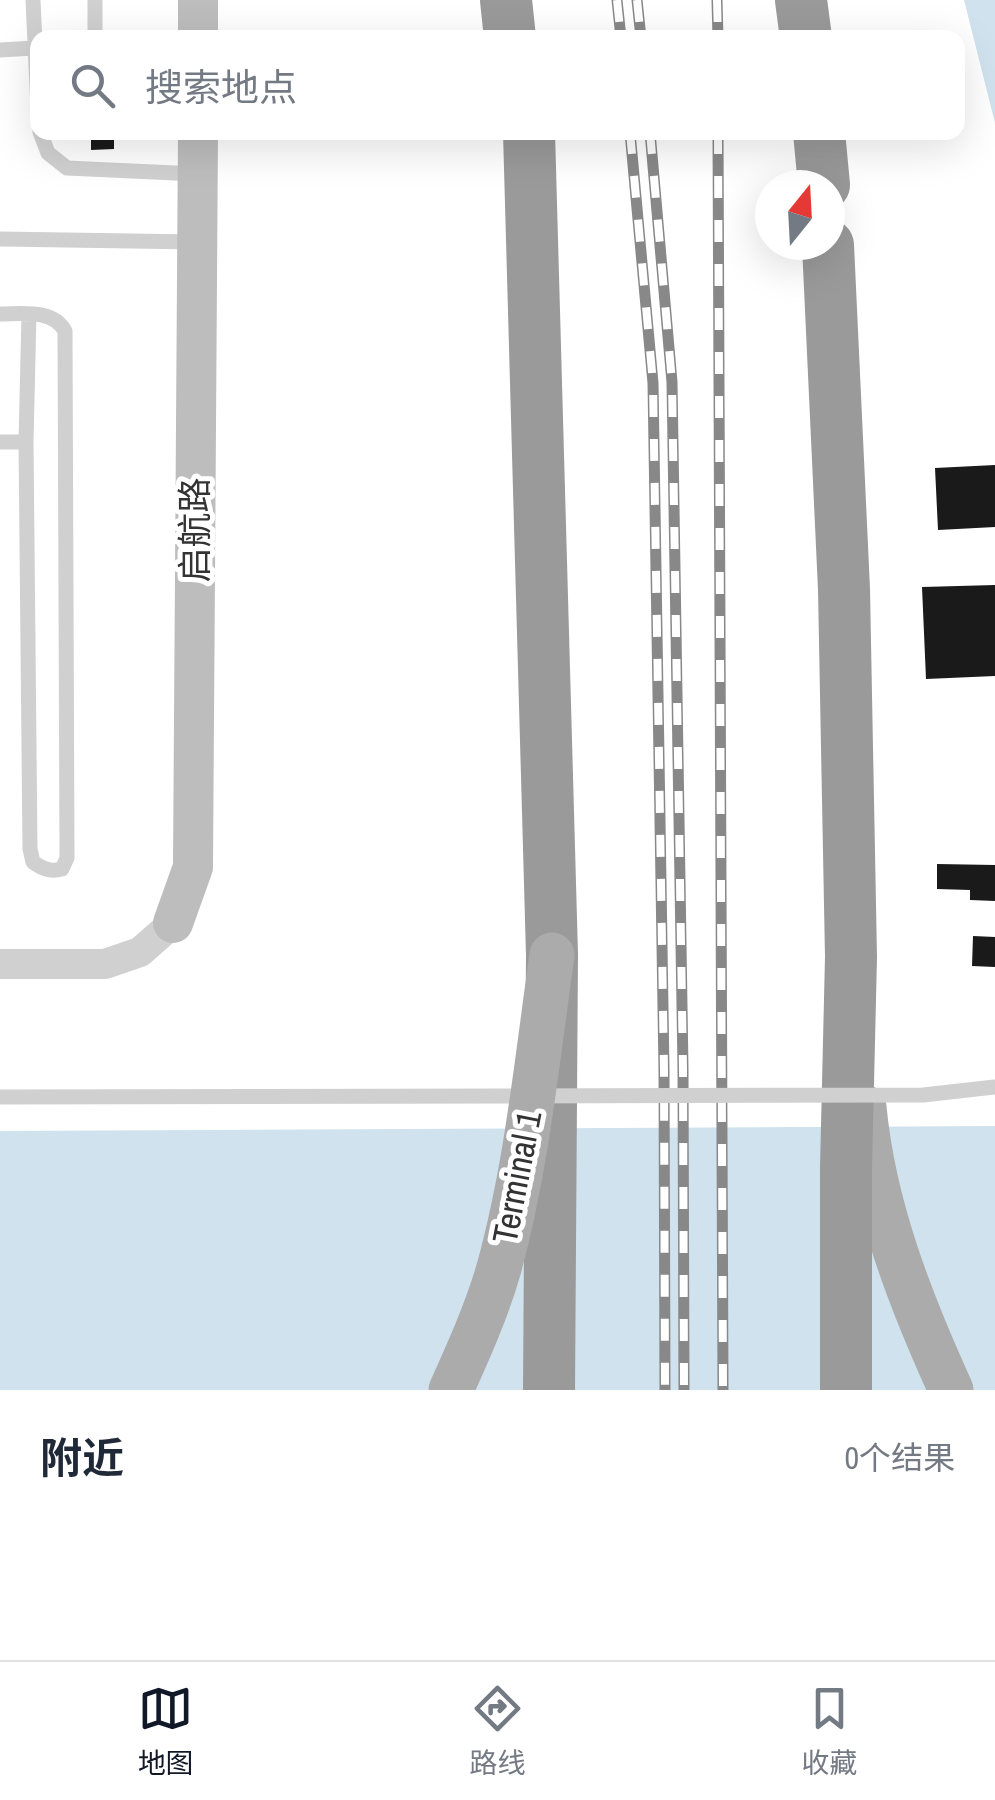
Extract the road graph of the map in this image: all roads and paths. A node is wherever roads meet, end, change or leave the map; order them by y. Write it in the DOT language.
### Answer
graph roads {
  1 [pos="33,0"];
  2 [pos="95,0"];
  3 [pos="198,0"];
  4 [pos="506,0"];
  5 [pos="522,0"];
  6 [pos="802,0"];
  7 [pos="826,0"];
  8 [pos="34,30"];
  9 [pos="95,30"];
  10 [pos="198,30"];
  11 [pos="509,30"];
  12 [pos="524,30"];
  13 [pos="805,30"];
  14 [pos="824,30"];
  15 [pos="30,48"];
  16 [pos="0,50"];
  17 [pos="43,140"];
  18 [pos="198,140"];
  19 [pos="526,140"];
  20 [pos="197,174"];
  21 [pos="0,240"];
  22 [pos="197,242"];
  23 [pos="829,260"];
  24 [pos="0,314"];
  25 [pos="29,314"];
  26 [pos="0,442"];
  27 [pos="26,442"];
  28 [pos="173,923"];
  29 [pos="552,955"];
  30 [pos="851,957"];
  31 [pos="0,964"];
  32 [pos="995,1087"];
  33 [pos="0,1097"];
  34 [pos="451,1390"];
  35 [pos="549,1390"];
  36 [pos="846,1390"];
  37 [pos="951,1390"];
  1 -- 8 [label="lane"];
  2 -- 9 [label="lane"];
  3 -- 10 [label="street"];
  4 -- 11 [label="highway"];
  5 -- 12 [label="highway"];
  6 -- 13 [label="highway"];
  7 -- 14 [label="highway"];
  15 -- 16 [label="lane"];
  17 -- 20 [label="lane"];
  18 -- 20 [label="street, 启航路"];
  19 -- 29 [label="highway"];
  20 -- 22 [label="street, 启航路"];
  21 -- 22 [label="lane"];
  22 -- 28 [label="street, 启航路"];
  23 -- 30 [label="highway"];
  24 -- 25 [label="lane"];
  25 -- 27 [label="lane"];
  25 -- 27 [label="lane"];
  26 -- 27 [label="lane"];
  28 -- 31 [label="street"];
  29 -- 34 [label="main road, Terminal 1, bridge"];
  29 -- 35 [label="highway, bridge"];
  30 -- 36 [label="highway"];
  30 -- 37 [label="main road"];
  32 -- 33 [label="lane, bridge"];
}
